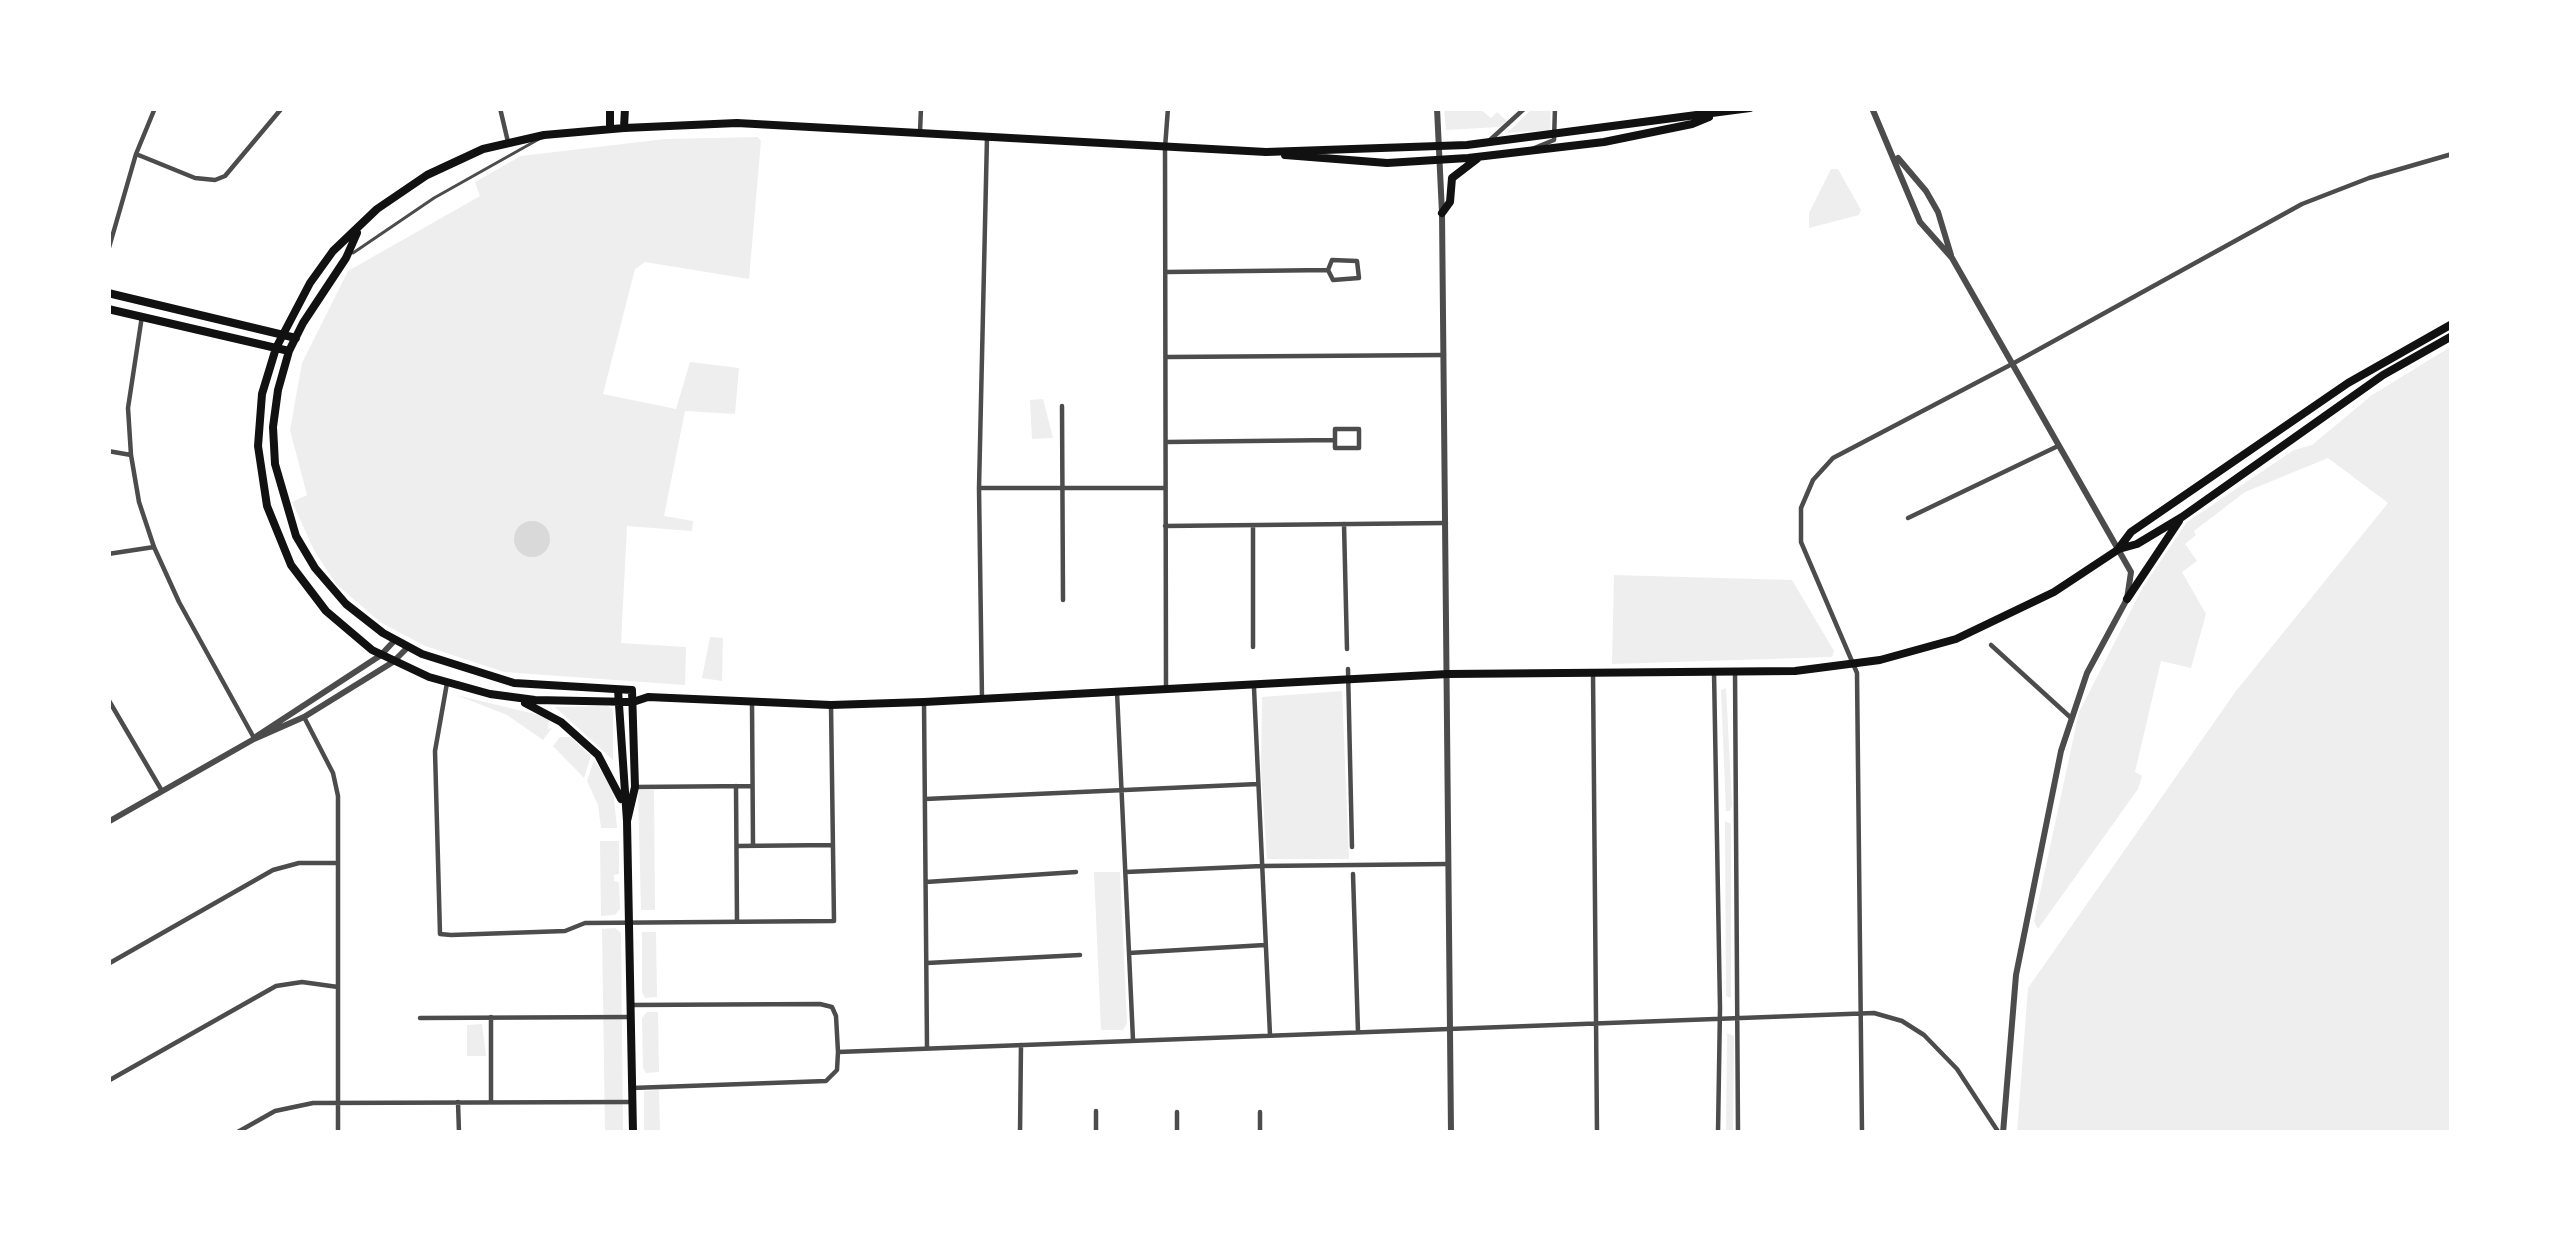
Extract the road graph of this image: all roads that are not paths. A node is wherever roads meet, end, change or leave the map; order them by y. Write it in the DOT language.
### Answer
graph roads {
  1 [pos="155,108"];
  2 [pos="282,108"];
  3 [pos="500,108"];
  4 [pos="610,108"];
  5 [pos="625,108"];
  6 [pos="921,108"];
  7 [pos="1168,108"];
  8 [pos="1437,108"];
  9 [pos="1525,108"];
  10 [pos="1555,108"];
  11 [pos="1750,108"];
  12 [pos="1872,108"];
  13 [pos="1712,115"];
  14 [pos="624,128"];
  15 [pos="610,129"];
  16 [pos="920,132"];
  17 [pos="1556,134"];
  18 [pos="544,135"];
  19 [pos="987,137"];
  20 [pos="508,142"];
  21 [pos="1487,143"];
  22 [pos="1440,147"];
  23 [pos="1165,148"];
  24 [pos="1265,152"];
  25 [pos="1528,152"];
  26 [pos="136,154"];
  27 [pos="1894,154"];
  28 [pos="2452,154"];
  29 [pos="1479,157"];
  30 [pos="1441,160"];
  31 [pos="1442,213"];
  32 [pos="359,227"];
  33 [pos="108,251"];
  34 [pos="346,258"];
  35 [pos="1952,259"];
  36 [pos="1328,270"];
  37 [pos="1165,272"];
  38 [pos="108,293"];
  39 [pos="108,309"];
  40 [pos="142,316"];
  41 [pos="2452,324"];
  42 [pos="284,334"];
  43 [pos="2452,336"];
  44 [pos="296,338"];
  45 [pos="276,348"];
  46 [pos="289,351"];
  47 [pos="1444,355"];
  48 [pos="1165,358"];
  49 [pos="2014,363"];
  50 [pos="1062,406"];
  51 [pos="1335,440"];
  52 [pos="1165,442"];
  53 [pos="2058,446"];
  54 [pos="108,451"];
  55 [pos="130,455"];
  56 [pos="979,488"];
  57 [pos="1064,488"];
  58 [pos="1166,488"];
  59 [pos="2182,517"];
  60 [pos="1907,518"];
  61 [pos="1446,523"];
  62 [pos="1344,524"];
  63 [pos="1166,526"];
  64 [pos="1253,526"];
  65 [pos="154,547"];
  66 [pos="2119,549"];
  67 [pos="108,554"];
  68 [pos="2127,599"];
  69 [pos="1063,600"];
  70 [pos="395,640"];
  71 [pos="1990,645"];
  72 [pos="408,647"];
  73 [pos="1253,647"];
  74 [pos="1347,649"];
  75 [pos="381,655"];
  76 [pos="393,662"];
  77 [pos="1855,664"];
  78 [pos="1714,670"];
  79 [pos="1735,670"];
  80 [pos="1593,672"];
  81 [pos="1348,674"];
  82 [pos="1448,674"];
  83 [pos="447,683"];
  84 [pos="1253,684"];
  85 [pos="1166,689"];
  86 [pos="619,690"];
  87 [pos="632,690"];
  88 [pos="1118,692"];
  89 [pos="648,697"];
  90 [pos="512,698"];
  91 [pos="108,699"];
  92 [pos="982,699"];
  93 [pos="619,702"];
  94 [pos="633,702"];
  95 [pos="752,702"];
  96 [pos="924,702"];
  97 [pos="831,705"];
  98 [pos="304,717"];
  99 [pos="2070,717"];
  100 [pos="254,739"];
  101 [pos="1258,784"];
  102 [pos="736,786"];
  103 [pos="752,786"];
  104 [pos="635,787"];
  105 [pos="1122,790"];
  106 [pos="163,791"];
  107 [pos="925,799"];
  108 [pos="1717,815"];
  109 [pos="1737,815"];
  110 [pos="627,821"];
  111 [pos="108,822"];
  112 [pos="833,845"];
  113 [pos="736,846"];
  114 [pos="753,846"];
  115 [pos="1352,847"];
  116 [pos="338,863"];
  117 [pos="1451,864"];
  118 [pos="1262,866"];
  119 [pos="1076,872"];
  120 [pos="1126,872"];
  121 [pos="1353,874"];
  122 [pos="926,882"];
  123 [pos="737,922"];
  124 [pos="630,924"];
  125 [pos="1265,945"];
  126 [pos="1129,952"];
  127 [pos="1080,955"];
  128 [pos="926,963"];
  129 [pos="108,964"];
  130 [pos="338,987"];
  131 [pos="631,1005"];
  132 [pos="1861,1013"];
  133 [pos="491,1017"];
  134 [pos="631,1017"];
  135 [pos="420,1018"];
  136 [pos="1720,1018"];
  137 [pos="1740,1018"];
  138 [pos="1598,1023"];
  139 [pos="1452,1029"];
  140 [pos="1358,1032"];
  141 [pos="1270,1035"];
  142 [pos="1133,1041"];
  143 [pos="1022,1045"];
  144 [pos="927,1048"];
  145 [pos="838,1052"];
  146 [pos="108,1081"];
  147 [pos="632,1088"];
  148 [pos="491,1101"];
  149 [pos="338,1102"];
  150 [pos="458,1102"];
  151 [pos="632,1102"];
  152 [pos="1096,1112"];
  153 [pos="1177,1112"];
  154 [pos="1260,1112"];
  155 [pos="236,1133"];
  156 [pos="338,1133"];
  157 [pos="459,1133"];
  158 [pos="633,1133"];
  159 [pos="1020,1133"];
  160 [pos="1096,1133"];
  161 [pos="1177,1133"];
  162 [pos="1260,1133"];
  163 [pos="1451,1133"];
  164 [pos="1597,1133"];
  165 [pos="1718,1133"];
  166 [pos="1738,1133"];
  167 [pos="1862,1133"];
  168 [pos="2001,1133"];
  1 -- 26 [label="street"];
  2 -- 26 [label="street"];
  3 -- 20 [label="street"];
  4 -- 15 [label="main road"];
  5 -- 14 [label="main road"];
  6 -- 16 [label="street"];
  7 -- 23 [label="street"];
  8 -- 22 [label="street"];
  9 -- 21 [label="street"];
  10 -- 17 [label="street"];
  11 -- 13 [label="main road"];
  12 -- 27 [label="street"];
  13 -- 17 [label="main road"];
  13 -- 25 [label="main road"];
  14 -- 15 [label="main road"];
  14 -- 16 [label="main road"];
  15 -- 18 [label="main road"];
  16 -- 19 [label="main road"];
  17 -- 21 [label="main road"];
  17 -- 25 [label="street"];
  18 -- 20 [label="main road"];
  18 -- 34 [label="lane"];
  19 -- 23 [label="main road"];
  19 -- 56 [label="street"];
  20 -- 32 [label="main road"];
  21 -- 22 [label="main road"];
  22 -- 24 [label="main road"];
  22 -- 30 [label="street"];
  23 -- 24 [label="main road"];
  23 -- 37 [label="street"];
  24 -- 30 [label="main road"];
  25 -- 29 [label="main road"];
  26 -- 33 [label="street"];
  27 -- 35 [label="street"];
  27 -- 35 [label="street"];
  28 -- 49 [label="street"];
  29 -- 30 [label="main road"];
  29 -- 31 [label="main road"];
  30 -- 31 [label="street"];
  31 -- 47 [label="street"];
  32 -- 34 [label="main road"];
  32 -- 42 [label="main road"];
  34 -- 44 [label="main road"];
  35 -- 49 [label="street"];
  36 -- 36 [label="street"];
  36 -- 37 [label="street"];
  37 -- 48 [label="street"];
  38 -- 42 [label="main road"];
  39 -- 40 [label="main road"];
  40 -- 45 [label="main road"];
  40 -- 55 [label="street"];
  41 -- 66 [label="main road"];
  42 -- 44 [label="main road"];
  42 -- 45 [label="main road"];
  43 -- 59 [label="main road"];
  44 -- 46 [label="main road"];
  45 -- 46 [label="main road"];
  45 -- 75 [label="main road"];
  46 -- 70 [label="main road"];
  47 -- 48 [label="street"];
  47 -- 61 [label="street"];
  48 -- 52 [label="street"];
  49 -- 53 [label="street"];
  49 -- 77 [label="street"];
  50 -- 57 [label="street"];
  51 -- 51 [label="street"];
  51 -- 52 [label="street"];
  52 -- 58 [label="street"];
  53 -- 60 [label="street"];
  53 -- 66 [label="street"];
  54 -- 55 [label="street"];
  55 -- 65 [label="street"];
  56 -- 57 [label="street"];
  56 -- 92 [label="street"];
  57 -- 58 [label="street"];
  57 -- 69 [label="street"];
  58 -- 63 [label="street"];
  59 -- 66 [label="main road"];
  59 -- 68 [label="main road"];
  61 -- 62 [label="street"];
  61 -- 82 [label="street"];
  62 -- 64 [label="street"];
  62 -- 74 [label="street"];
  63 -- 64 [label="street"];
  63 -- 85 [label="street"];
  64 -- 73 [label="street"];
  65 -- 67 [label="street"];
  65 -- 100 [label="street"];
  66 -- 68 [label="street"];
  66 -- 77 [label="main road"];
  68 -- 99 [label="street"];
  70 -- 72 [label="main road"];
  70 -- 75 [label="street"];
  71 -- 99 [label="street"];
  72 -- 76 [label="street"];
  72 -- 86 [label="main road"];
  75 -- 76 [label="main road"];
  75 -- 100 [label="street"];
  76 -- 83 [label="main road"];
  76 -- 98 [label="street"];
  77 -- 79 [label="main road"];
  77 -- 132 [label="street"];
  78 -- 79 [label="main road"];
  78 -- 80 [label="main road"];
  78 -- 108 [label="street"];
  79 -- 109 [label="street"];
  80 -- 82 [label="main road"];
  80 -- 138 [label="street"];
  81 -- 82 [label="main road"];
  81 -- 84 [label="main road"];
  81 -- 115 [label="street"];
  82 -- 117 [label="street"];
  83 -- 90 [label="main road"];
  83 -- 124 [label="street"];
  84 -- 85 [label="main road"];
  84 -- 101 [label="street"];
  85 -- 88 [label="main road"];
  86 -- 87 [label="main road"];
  86 -- 93 [label="main road"];
  87 -- 89 [label="main road"];
  87 -- 94 [label="main road"];
  88 -- 92 [label="main road"];
  88 -- 105 [label="street"];
  89 -- 94 [label="main road"];
  89 -- 95 [label="main road"];
  90 -- 93 [label="main road"];
  90 -- 110 [label="main road"];
  91 -- 106 [label="street"];
  92 -- 96 [label="main road"];
  93 -- 94 [label="main road"];
  93 -- 110 [label="main road"];
  94 -- 104 [label="main road"];
  95 -- 97 [label="main road"];
  95 -- 103 [label="street"];
  96 -- 97 [label="main road"];
  96 -- 107 [label="street"];
  97 -- 112 [label="street"];
  98 -- 100 [label="street"];
  98 -- 116 [label="street"];
  99 -- 168 [label="street"];
  100 -- 106 [label="street"];
  101 -- 105 [label="street"];
  101 -- 118 [label="street"];
  102 -- 103 [label="street"];
  102 -- 104 [label="street"];
  102 -- 113 [label="street"];
  103 -- 114 [label="street"];
  104 -- 110 [label="main road"];
  105 -- 107 [label="street"];
  105 -- 120 [label="street"];
  106 -- 111 [label="street"];
  107 -- 122 [label="street"];
  108 -- 109 [label="street"];
  108 -- 136 [label="street"];
  109 -- 137 [label="street"];
  110 -- 124 [label="main road"];
  112 -- 114 [label="street"];
  112 -- 123 [label="street"];
  113 -- 114 [label="street"];
  113 -- 123 [label="street"];
  116 -- 129 [label="street"];
  116 -- 130 [label="street"];
  117 -- 118 [label="street"];
  117 -- 139 [label="street"];
  118 -- 120 [label="street"];
  118 -- 125 [label="street"];
  119 -- 122 [label="street"];
  120 -- 126 [label="street"];
  121 -- 140 [label="street"];
  122 -- 128 [label="street"];
  123 -- 124 [label="street"];
  124 -- 131 [label="main road"];
  125 -- 126 [label="street"];
  125 -- 141 [label="street"];
  126 -- 142 [label="street"];
  127 -- 128 [label="street"];
  128 -- 144 [label="street"];
  130 -- 146 [label="street"];
  130 -- 149 [label="street"];
  131 -- 134 [label="main road"];
  131 -- 145 [label="street"];
  132 -- 137 [label="street"];
  132 -- 167 [label="street"];
  132 -- 168 [label="street"];
  133 -- 134 [label="street"];
  133 -- 135 [label="street"];
  133 -- 148 [label="street"];
  134 -- 147 [label="main road"];
  136 -- 137 [label="street"];
  136 -- 138 [label="street"];
  136 -- 165 [label="street"];
  137 -- 166 [label="street"];
  138 -- 139 [label="street"];
  138 -- 164 [label="street"];
  139 -- 140 [label="street"];
  139 -- 163 [label="street"];
  140 -- 141 [label="street"];
  141 -- 142 [label="street"];
  142 -- 143 [label="street"];
  143 -- 144 [label="street"];
  143 -- 159 [label="street"];
  144 -- 145 [label="street"];
  145 -- 147 [label="street"];
  147 -- 151 [label="main road"];
  148 -- 150 [label="street"];
  148 -- 151 [label="street"];
  149 -- 150 [label="street"];
  149 -- 155 [label="street"];
  149 -- 156 [label="street"];
  150 -- 157 [label="street"];
  151 -- 158 [label="main road"];
  152 -- 160 [label="street"];
  153 -- 161 [label="street"];
  154 -- 162 [label="street"];
}
